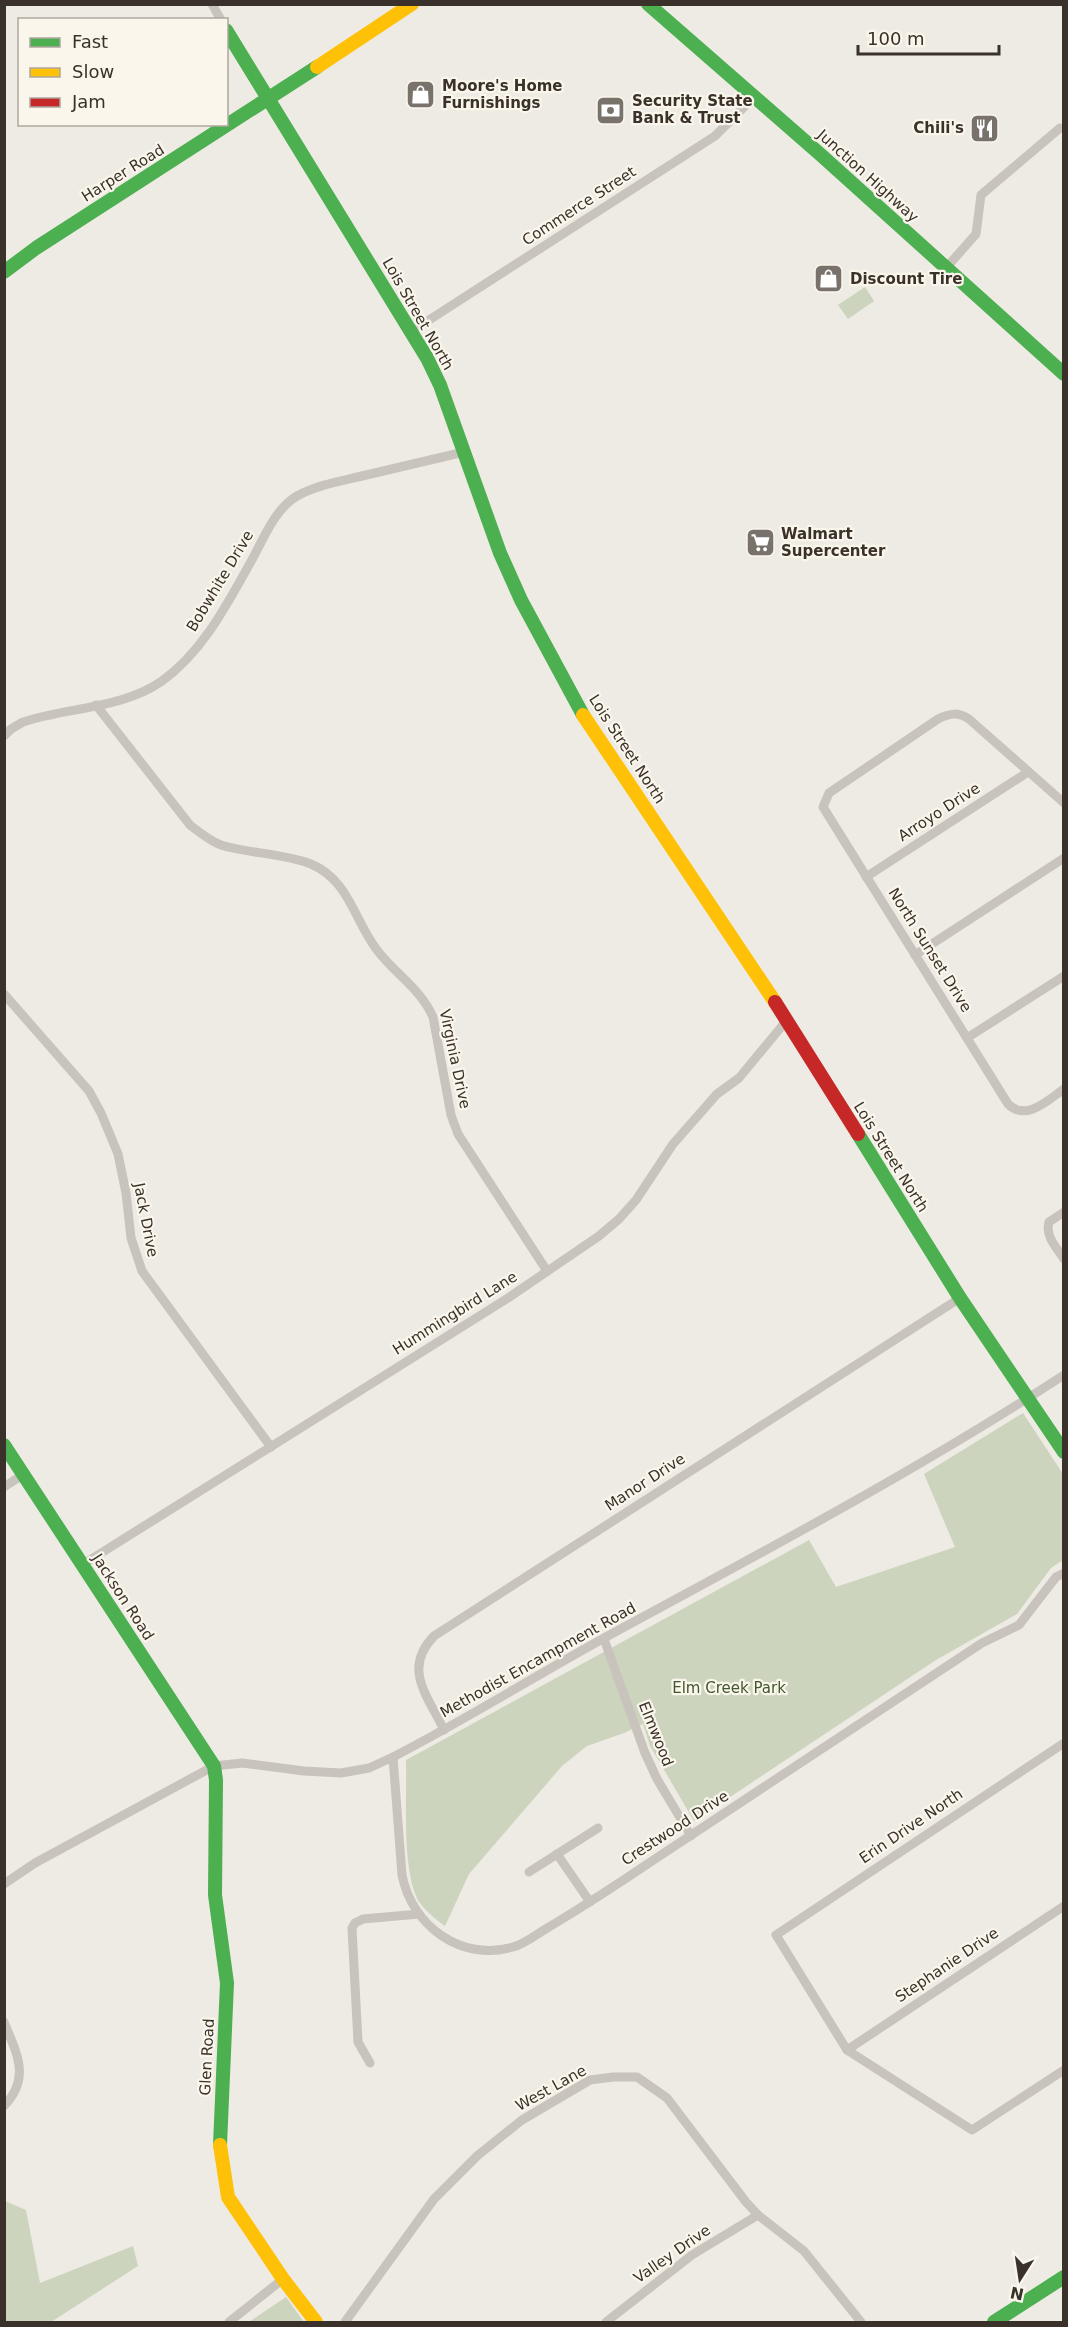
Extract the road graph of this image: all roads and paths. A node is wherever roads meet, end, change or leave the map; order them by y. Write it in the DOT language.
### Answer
graph roads {
  1 [pos="212,4"];
  2 [pos="412,4"];
  3 [pos="648,4"];
  4 [pos="219,18"];
  5 [pos="228,33"];
  6 [pos="754,96"];
  7 [pos="268,100"];
  8 [pos="227,126"];
  9 [pos="228,126"];
  10 [pos="1060,128"];
  11 [pos="946,268"];
  12 [pos="4,272"];
  13 [pos="412,331"];
  14 [pos="1064,374"];
  15 [pos="464,452"];
  16 [pos="96,705"];
  17 [pos="4,736"];
  18 [pos="1028,772"];
  19 [pos="1064,803"];
  20 [pos="1064,858"];
  21 [pos="866,877"];
  22 [pos="915,955"];
  23 [pos="1064,976"];
  24 [pos="4,994"];
  25 [pos="787,1020"];
  26 [pos="967,1038"];
  27 [pos="1064,1089"];
  28 [pos="1064,1212"];
  29 [pos="1064,1259"];
  30 [pos="547,1271"];
  31 [pos="960,1298"];
  32 [pos="1064,1375"];
  33 [pos="1028,1398"];
  34 [pos="4,1445"];
  35 [pos="271,1447"];
  36 [pos="1064,1452"];
  37 [pos="24,1474"];
  38 [pos="4,1487"];
  39 [pos="82,1565"];
  40 [pos="1064,1573"];
  41 [pos="604,1638"];
  42 [pos="444,1730"];
  43 [pos="1064,1743"];
  44 [pos="393,1757"];
  45 [pos="214,1766"];
  46 [pos="598,1828"];
  47 [pos="691,1836"];
  48 [pos="557,1854"];
  49 [pos="528,1872"];
  50 [pos="4,1884"];
  51 [pos="590,1902"];
  52 [pos="1064,1906"];
  53 [pos="418,1914"];
  54 [pos="4,2022"];
  55 [pos="847,2050"];
  56 [pos="370,2062"];
  57 [pos="1064,2070"];
  58 [pos="4,2106"];
  59 [pos="758,2215"];
  60 [pos="1064,2277"];
  61 [pos="283,2279"];
  62 [pos="229,2322"];
  63 [pos="316,2322"];
  64 [pos="345,2322"];
  65 [pos="606,2322"];
  66 [pos="861,2322"];
  67 [pos="994,2322"];
  1 -- 4 [label="street"];
  2 -- 7 [label="street, Harper Road"];
  3 -- 6 [label="street, Junction Highway"];
  5 -- 7 [label="street, Lois Street North"];
  6 -- 11 [label="street, Junction Highway"];
  6 -- 13 [label="street, Commerce Street"];
  7 -- 9 [label="street, Harper Road"];
  7 -- 13 [label="street, Lois Street North"];
  8 -- 12 [label="street, Harper Road"];
  10 -- 11 [label="street"];
  11 -- 14 [label="street, Junction Highway"];
  13 -- 15 [label="street, Lois Street North"];
  15 -- 16 [label="street, Bobwhite Drive"];
  15 -- 25 [label="street, Lois Street North"];
  16 -- 17 [label="street, Bobwhite Drive"];
  16 -- 30 [label="street, Virginia Drive"];
  18 -- 19 [label="street"];
  18 -- 21 [label="street, Arroyo Drive"];
  18 -- 21 [label="street, North Sunset Drive"];
  20 -- 22 [label="street"];
  21 -- 22 [label="street, North Sunset Drive"];
  22 -- 26 [label="street, North Sunset Drive"];
  23 -- 26 [label="street"];
  24 -- 35 [label="street, Jack Drive"];
  25 -- 30 [label="street, Hummingbird Lane"];
  25 -- 31 [label="street, Lois Street North"];
  26 -- 27 [label="street, North Sunset Drive"];
  28 -- 29 [label="street"];
  30 -- 35 [label="street, Hummingbird Lane"];
  31 -- 33 [label="street, Lois Street North"];
  31 -- 42 [label="street, Manor Drive"];
  32 -- 33 [label="street, Methodist Encampment Road"];
  33 -- 36 [label="street, Lois Street North"];
  33 -- 41 [label="street, Methodist Encampment Road"];
  34 -- 37 [label="street, Jackson Road"];
  35 -- 39 [label="street, Hummingbird Lane"];
  37 -- 38 [label="street"];
  37 -- 39 [label="street, Jackson Road"];
  39 -- 45 [label="street, Jackson Road"];
  40 -- 47 [label="street, Crestwood Drive"];
  41 -- 42 [label="street, Methodist Encampment Road"];
  41 -- 47 [label="street, Elmwood"];
  42 -- 44 [label="street, Methodist Encampment Road"];
  43 -- 55 [label="street, Erin Drive North"];
  44 -- 45 [label="street, Methodist Encampment Road"];
  44 -- 53 [label="street, Crestwood Drive"];
  45 -- 50 [label="street, Methodist Encampment Road"];
  45 -- 61 [label="street, Glen Road"];
  46 -- 48 [label="street"];
  47 -- 51 [label="street, Crestwood Drive"];
  48 -- 49 [label="street"];
  48 -- 51 [label="street"];
  51 -- 53 [label="street, Crestwood Drive"];
  52 -- 55 [label="street, Stephanie Drive"];
  53 -- 56 [label="street"];
  54 -- 58 [label="street"];
  55 -- 57 [label="street"];
  59 -- 64 [label="street, West Lane"];
  59 -- 65 [label="street, Valley Drive"];
  59 -- 66 [label="street, West Lane"];
  60 -- 67 [label="street"];
  61 -- 62 [label="street"];
  61 -- 63 [label="street, Glen Road"];
}
